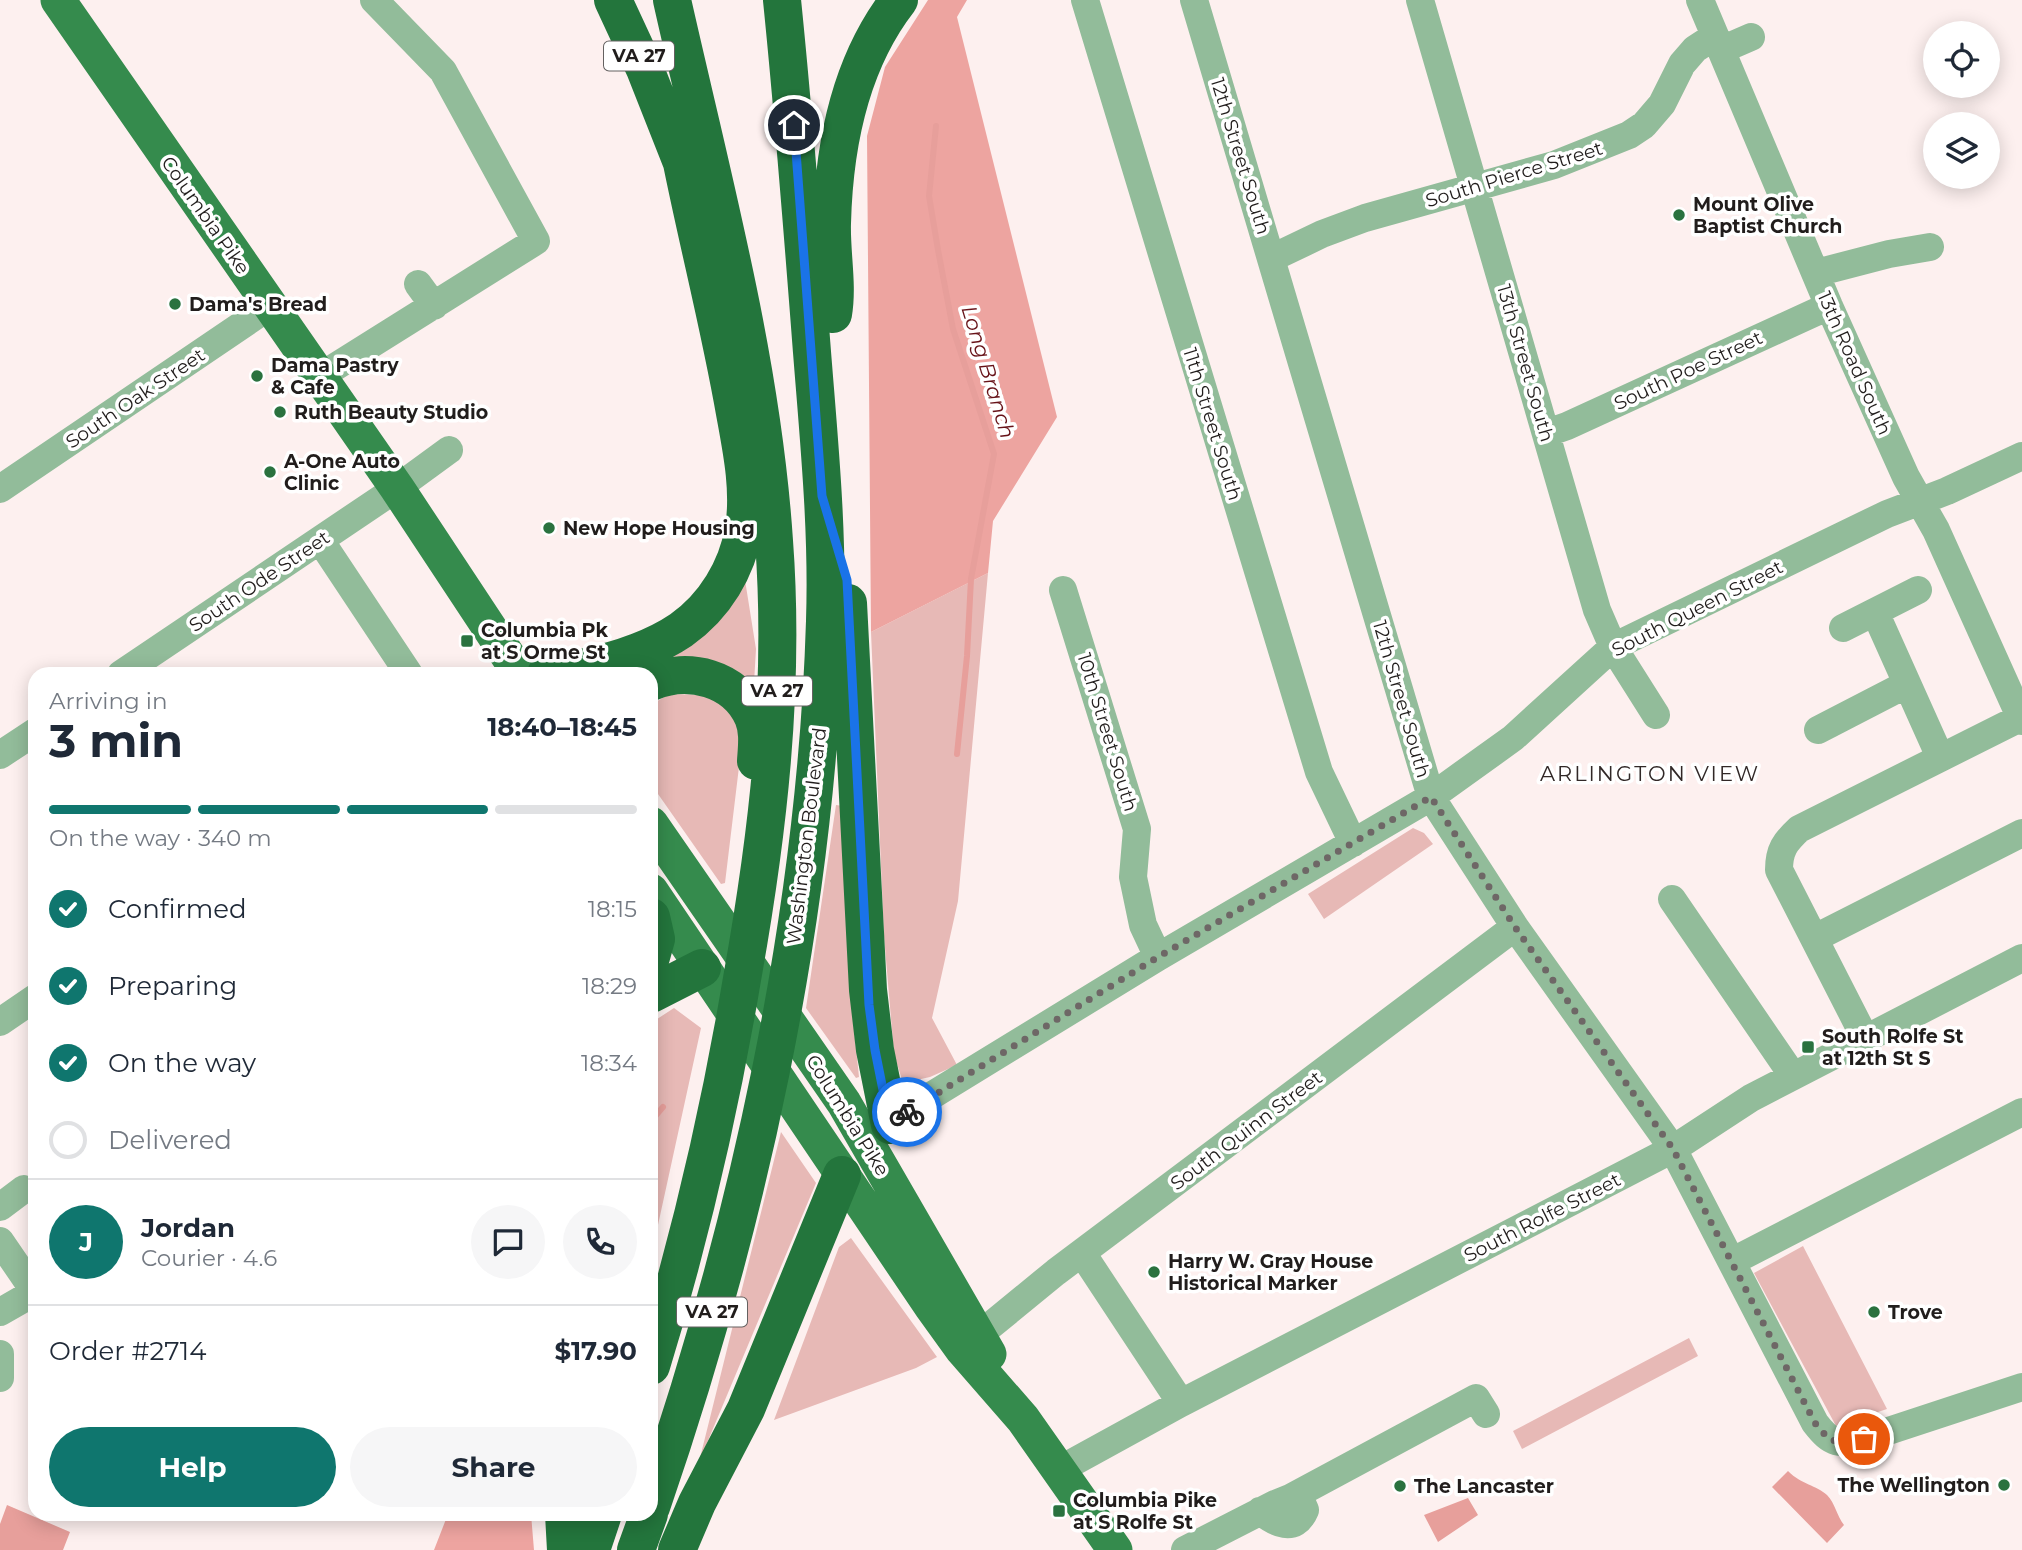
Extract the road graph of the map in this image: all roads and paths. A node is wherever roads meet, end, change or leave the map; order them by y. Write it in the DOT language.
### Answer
graph roads {
  1 [pos="58,0"];
  2 [pos="374,0"];
  3 [pos="612,0"];
  4 [pos="672,0"];
  5 [pos="899,0"];
  6 [pos="1085,0"];
  7 [pos="1194,0"];
  8 [pos="1420,0"];
  9 [pos="1700,0"];
  10 [pos="781,8"];
  11 [pos="1751,37"];
  12 [pos="1718,43"];
  13 [pos="681,158"];
  14 [pos="1474,188"];
  15 [pos="1930,247"];
  16 [pos="1272,258"];
  17 [pos="1816,273"];
  18 [pos="418,284"];
  19 [pos="270,306"];
  20 [pos="434,306"];
  21 [pos="1829,306"];
  22 [pos="320,377"];
  23 [pos="817,410"];
  24 [pos="1547,433"];
  25 [pos="450,450"];
  26 [pos="2022,456"];
  27 [pos="765,462"];
  28 [pos="397,488"];
  29 [pos="0,489"];
  30 [pos="822,496"];
  31 [pos="1919,502"];
  32 [pos="320,540"];
  33 [pos="1063,590"];
  34 [pos="1918,590"];
  35 [pos="1875,612"];
  36 [pos="1843,628"];
  37 [pos="1613,647"];
  38 [pos="131,667"];
  39 [pos="405,667"];
  40 [pos="515,667"];
  41 [pos="586,667"];
  42 [pos="658,680"];
  43 [pos="1907,684"];
  44 [pos="1656,715"];
  45 [pos="2021,719"];
  46 [pos="1818,730"];
  47 [pos="28,737"];
  48 [pos="0,755"];
  49 [pos="1940,757"];
  50 [pos="1431,797"];
  51 [pos="2022,833"];
  52 [pos="658,834"];
  53 [pos="1353,843"];
  54 [pos="1672,899"];
  55 [pos="658,902"];
  56 [pos="753,920"];
  57 [pos="1515,927"];
  58 [pos="1815,939"];
  59 [pos="1158,957"];
  60 [pos="2022,958"];
  61 [pos="702,968"];
  62 [pos="658,990"];
  63 [pos="28,1003"];
  64 [pos="0,1022"];
  65 [pos="1865,1038"];
  66 [pos="727,1065"];
  67 [pos="1793,1076"];
  68 [pos="2022,1112"];
  69 [pos="879,1134"];
  70 [pos="1673,1149"];
  71 [pos="842,1175"];
  72 [pos="24,1189"];
  73 [pos="0,1207"];
  74 [pos="0,1241"];
  75 [pos="1082,1253"];
  76 [pos="1733,1261"];
  77 [pos="658,1277"];
  78 [pos="28,1282"];
  79 [pos="28,1296"];
  80 [pos="0,1312"];
  81 [pos="979,1335"];
  82 [pos="658,1341"];
  83 [pos="0,1354"];
  84 [pos="0,1378"];
  85 [pos="2022,1387"];
  86 [pos="1181,1403"];
  87 [pos="1486,1414"];
  88 [pos="1023,1419"];
  89 [pos="1059,1470"];
  90 [pos="658,1485"];
  91 [pos="564,1521"];
  92 [pos="601,1521"];
  93 [pos="646,1521"];
  94 [pos="1107,1547"];
  95 [pos="566,1550"];
  96 [pos="591,1550"];
  97 [pos="636,1550"];
  98 [pos="677,1550"];
  99 [pos="1185,1550"];
  1 -- 19 [label="main road, Columbia Pike"];
  2 -- 20 [label="street"];
  3 -- 13 [label="highway, VA 27"];
  4 -- 27 [label="highway"];
  5 -- 23 [label="highway"];
  6 -- 53 [label="street, 11th Street South"];
  7 -- 16 [label="street, 12th Street South"];
  8 -- 14 [label="street, 13th Street South"];
  9 -- 12 [label="street, 13th Road South"];
  10 -- 23 [label="highway, Washington Boulevard / VA 27"];
  11 -- 12 [label="street, South Pierce Street"];
  12 -- 14 [label="street, South Pierce Street"];
  12 -- 17 [label="street, 13th Road South"];
  13 -- 27 [label="highway, VA 27"];
  13 -- 41 [label="highway"];
  14 -- 16 [label="street, South Pierce Street"];
  14 -- 24 [label="street, 13th Street South"];
  15 -- 17 [label="street"];
  16 -- 50 [label="street, 12th Street South"];
  17 -- 21 [label="street, 13th Road South"];
  18 -- 20 [label="street"];
  19 -- 22 [label="main road, Columbia Pike"];
  19 -- 29 [label="street, South Oak Street"];
  20 -- 22 [label="street"];
  21 -- 24 [label="street, South Poe Street"];
  21 -- 31 [label="street, 13th Road South"];
  22 -- 28 [label="main road, Columbia Pike"];
  23 -- 30 [label="highway, Washington Boulevard / VA 27"];
  24 -- 37 [label="street, 13th Street South"];
  25 -- 28 [label="street, South Ode Street"];
  26 -- 31 [label="street, South Queen Street"];
  27 -- 56 [label="highway, VA 27"];
  28 -- 32 [label="street, South Ode Street"];
  28 -- 40 [label="main road, Columbia Pike"];
  30 -- 69 [label="highway"];
  30 -- 90 [label="highway, Washington Boulevard / VA 27"];
  31 -- 37 [label="street, South Queen Street"];
  31 -- 45 [label="street, 13th Road South"];
  32 -- 38 [label="street, South Ode Street"];
  32 -- 39 [label="street"];
  33 -- 59 [label="street, 10th Street South"];
  34 -- 35 [label="street"];
  35 -- 36 [label="street"];
  35 -- 43 [label="street"];
  37 -- 44 [label="street, 13th Street South"];
  37 -- 50 [label="street, South Queen Street"];
  42 -- 56 [label="highway"];
  43 -- 46 [label="street"];
  43 -- 49 [label="street"];
  45 -- 49 [label="street"];
  47 -- 48 [label="street"];
  49 -- 58 [label="street"];
  50 -- 53 [label="street, South Queen Street"];
  50 -- 57 [label="street, 12th Street South"];
  51 -- 58 [label="street"];
  52 -- 69 [label="main road, Columbia Pike"];
  53 -- 59 [label="street, South Queen Street"];
  54 -- 67 [label="street"];
  55 -- 61 [label="main road, Columbia Pike"];
  56 -- 66 [label="highway, VA 27"];
  57 -- 70 [label="street, 12th Street South"];
  57 -- 75 [label="street, South Quinn Street"];
  58 -- 65 [label="street"];
  59 -- 69 [label="street, South Queen Street"];
  60 -- 65 [label="street, South Rolfe Street"];
  61 -- 62 [label="highway"];
  61 -- 71 [label="main road, Columbia Pike"];
  63 -- 64 [label="street"];
  65 -- 67 [label="street, South Rolfe Street"];
  66 -- 77 [label="highway"];
  66 -- 82 [label="highway, VA 27"];
  67 -- 70 [label="street, South Rolfe Street"];
  68 -- 76 [label="street"];
  69 -- 71 [label="main road, South Queen Street"];
  69 -- 81 [label="main road, Columbia Pike"];
  70 -- 76 [label="street, 12th Street South"];
  70 -- 86 [label="street, South Rolfe Street"];
  71 -- 88 [label="main road, Columbia Pike"];
  71 -- 98 [label="highway"];
  72 -- 73 [label="street"];
  74 -- 78 [label="street"];
  75 -- 81 [label="street, South Quinn Street"];
  75 -- 86 [label="street"];
  76 -- 85 [label="street, 12th Street South"];
  79 -- 80 [label="street"];
  81 -- 88 [label="main road, Columbia Pike"];
  83 -- 84 [label="street"];
  86 -- 89 [label="street, South Rolfe Street"];
  87 -- 99 [label="street"];
  88 -- 89 [label="main road, Columbia Pike"];
  89 -- 94 [label="main road, Columbia Pike"];
  91 -- 95 [label="highway"];
  92 -- 96 [label="highway"];
  93 -- 97 [label="highway"];
}
